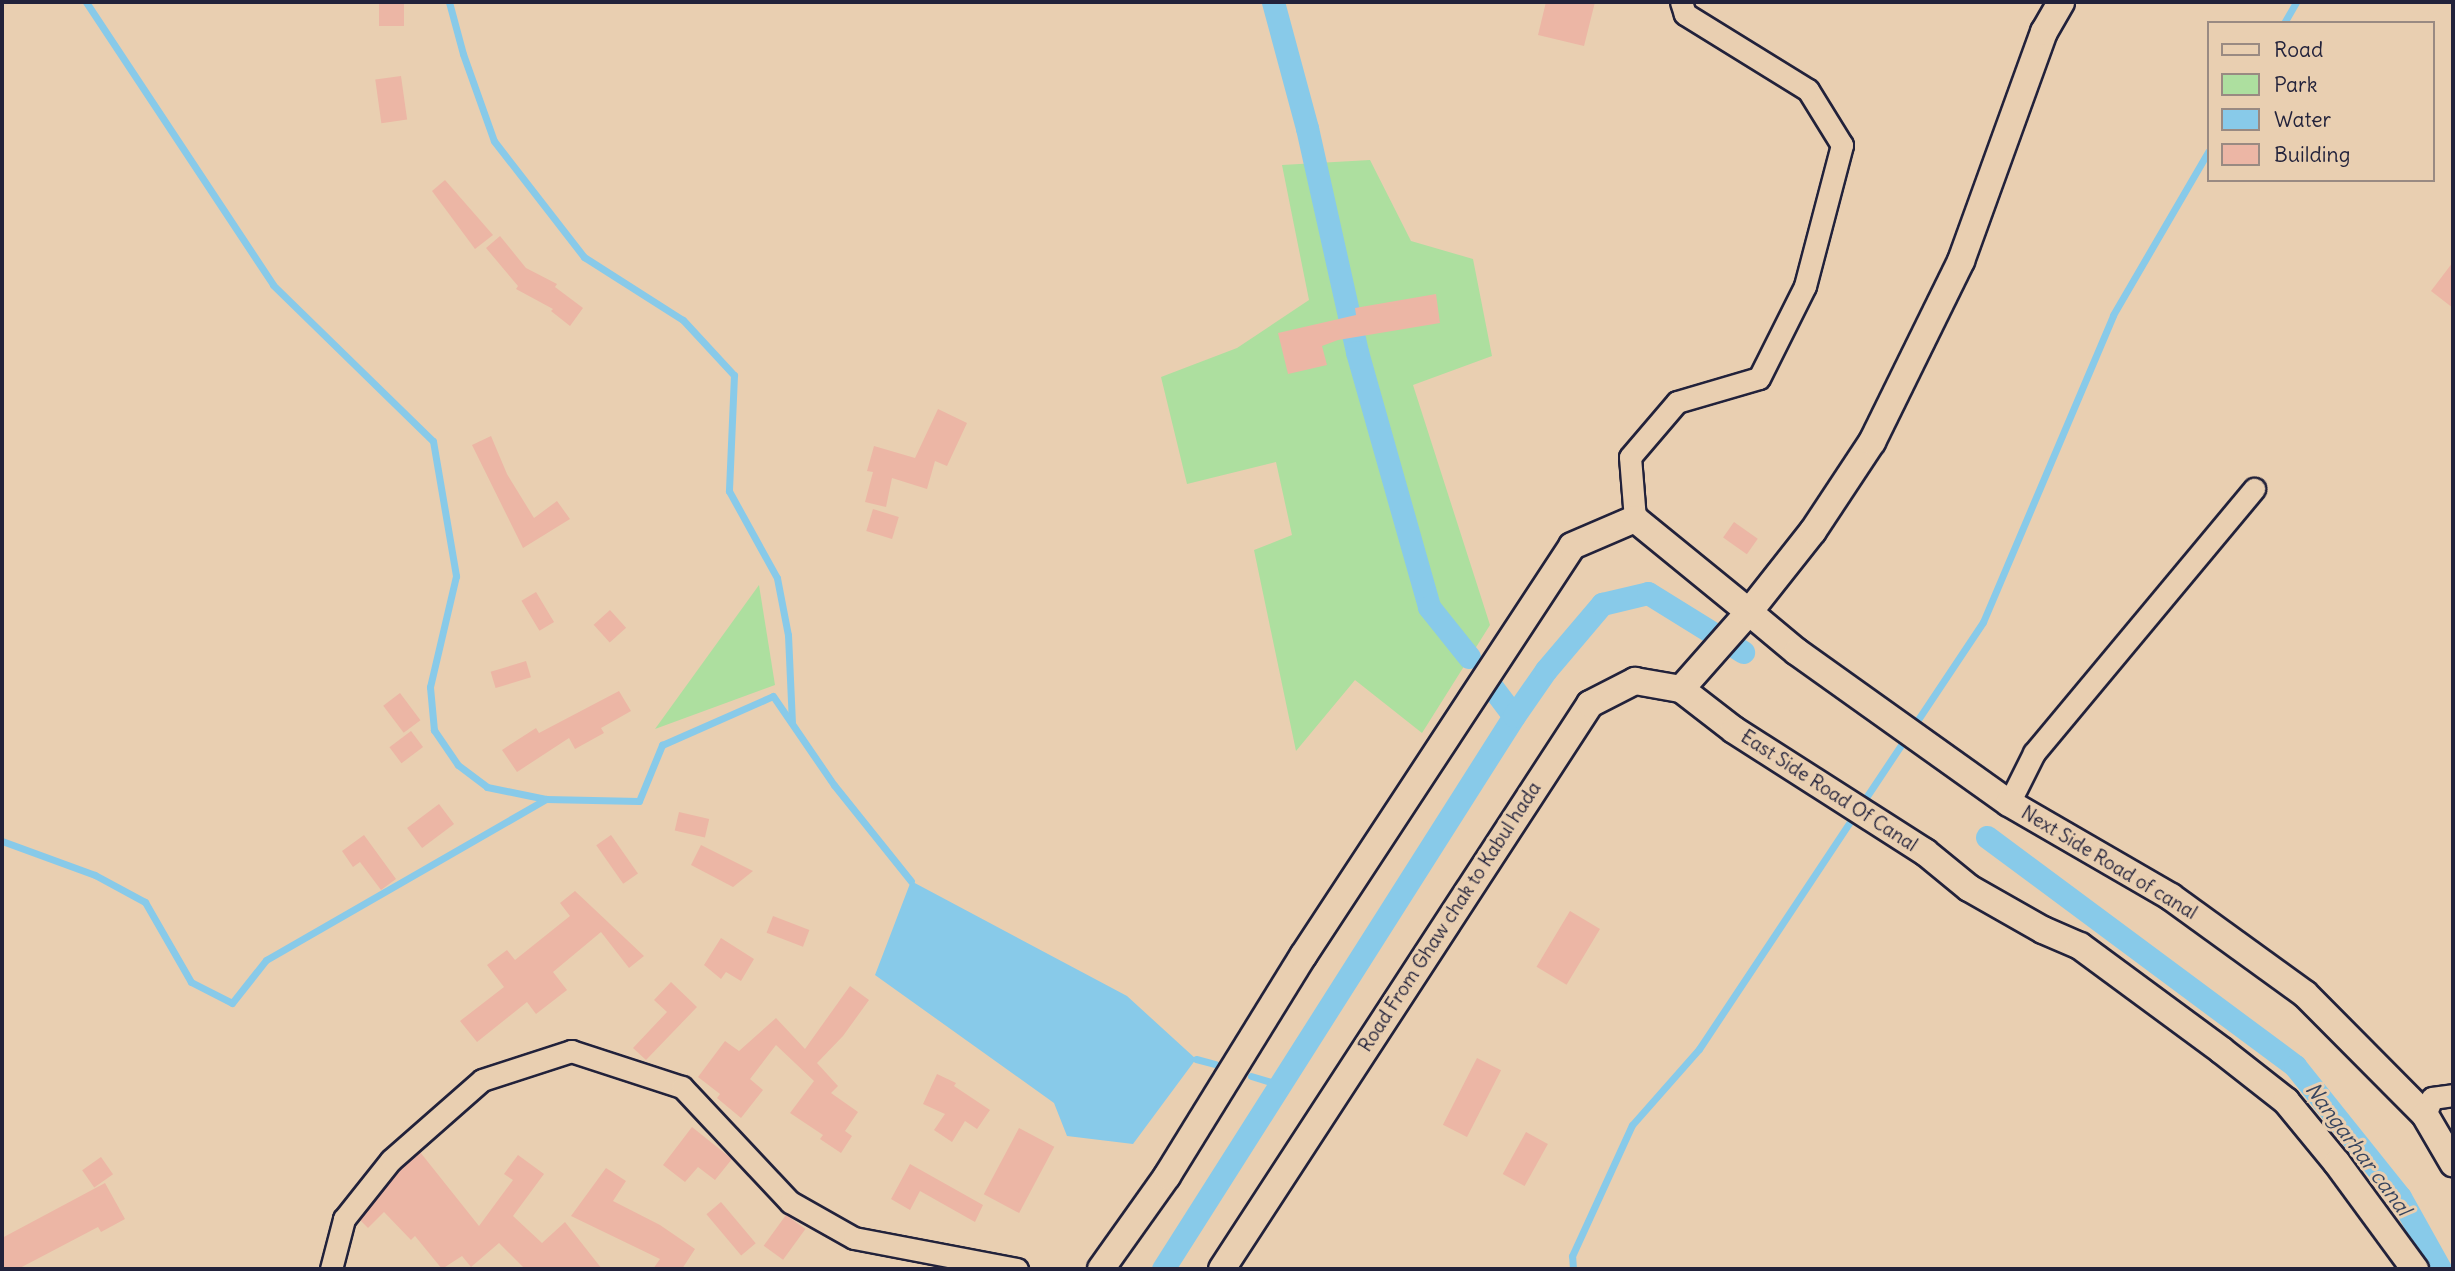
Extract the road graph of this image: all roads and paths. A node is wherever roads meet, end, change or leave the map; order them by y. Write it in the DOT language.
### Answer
graph roads {
  1 [pos="1681,2"];
  2 [pos="2061,2"];
  3 [pos="2254,489"];
  4 [pos="1635,519"];
  5 [pos="1745,618"];
  6 [pos="1689,681"];
  7 [pos="1734,730"];
  8 [pos="2009,803"];
  9 [pos="2453,1095"];
  10 [pos="2425,1115"];
  11 [pos="2453,1163"];
  12 [pos="331,1269"];
  13 [pos="1017,1269"];
  14 [pos="1101,1269"];
  15 [pos="1222,1269"];
  16 [pos="2415,1269"];
  1 -- 4 [label="street"];
  2 -- 5 [label="street"];
  3 -- 8 [label="street"];
  4 -- 5 [label="street, Next Side Road of canal"];
  4 -- 14 [label="street"];
  5 -- 6 [label="street"];
  5 -- 8 [label="street, Next Side Road of canal"];
  6 -- 7 [label="street, Road From Ghaw chak to Kabul hada"];
  6 -- 15 [label="street, Road From Ghaw chak to Kabul hada"];
  7 -- 16 [label="street, East Side Road Of Canal"];
  8 -- 10 [label="street, Next Side Road of canal"];
  9 -- 10 [label="street"];
  10 -- 11 [label="street, Next Side Road of canal"];
  12 -- 13 [label="street"];
}
